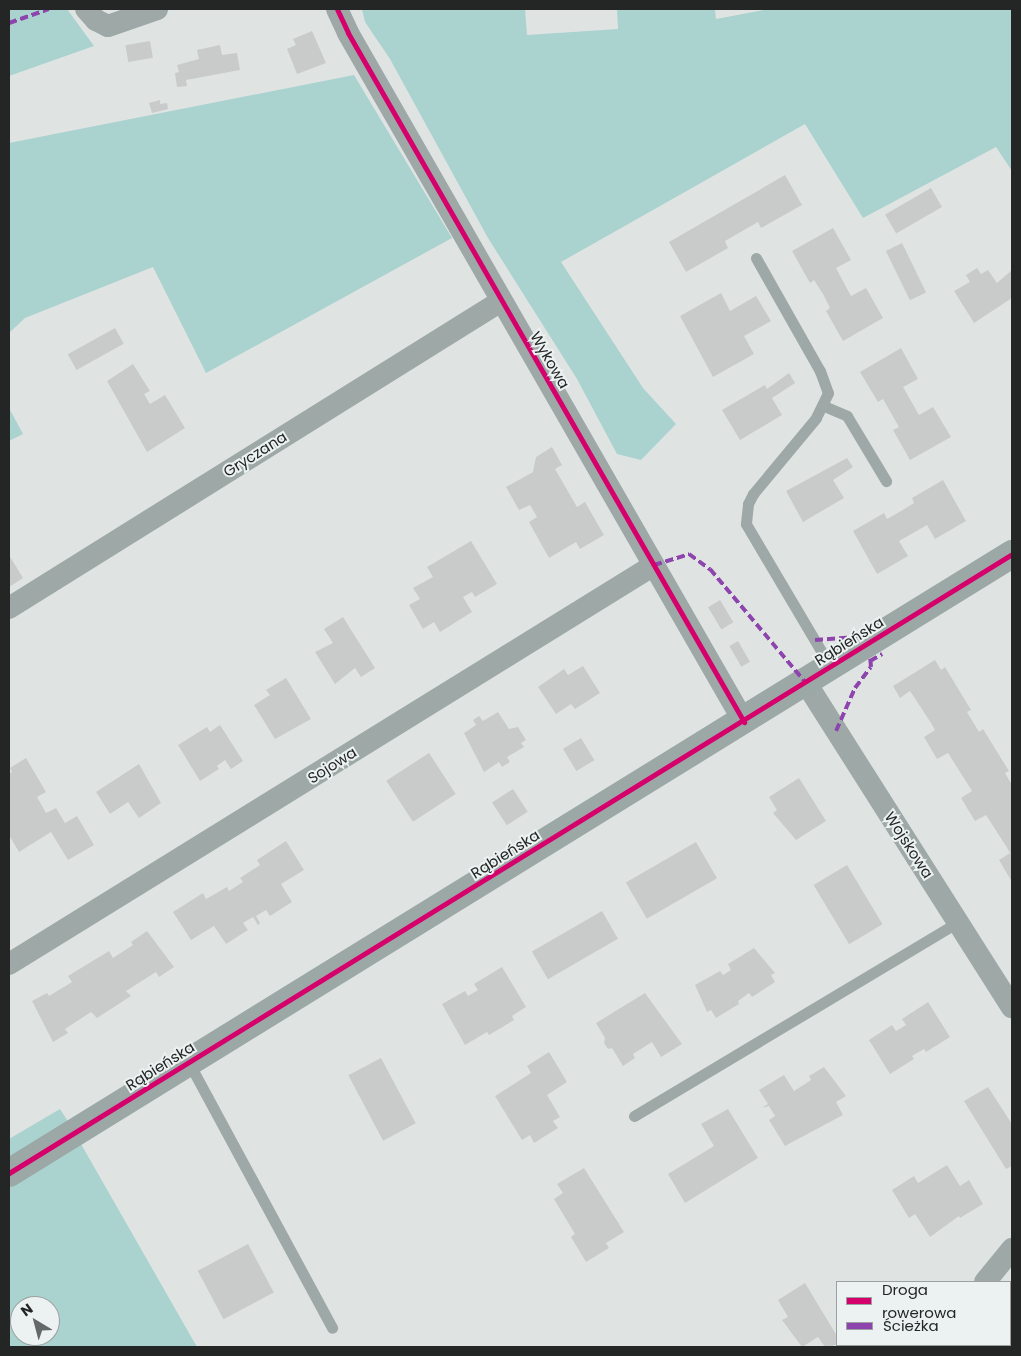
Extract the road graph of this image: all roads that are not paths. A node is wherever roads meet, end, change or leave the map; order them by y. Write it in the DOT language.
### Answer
graph roads {
  1 [pos="86,9"];
  2 [pos="157,9"];
  3 [pos="337,9"];
  4 [pos="756,258"];
  5 [pos="501,300"];
  6 [pos="824,406"];
  7 [pos="886,481"];
  8 [pos="1012,554"];
  9 [pos="654,565"];
  10 [pos="9,608"];
  11 [pos="830,667"];
  12 [pos="806,683"];
  13 [pos="744,722"];
  14 [pos="958,922"];
  15 [pos="9,964"];
  16 [pos="1012,1007"];
  17 [pos="189,1063"];
  18 [pos="634,1116"];
  19 [pos="9,1173"];
  20 [pos="1012,1249"];
  21 [pos="986,1281"];
  22 [pos="332,1328"];
  1 -- 2 [label="street"];
  3 -- 5 [label="street, Wykowa"];
  4 -- 6 [label="lane"];
  5 -- 9 [label="street, Wykowa"];
  5 -- 10 [label="street, Gryczana"];
  6 -- 7 [label="lane"];
  6 -- 11 [label="lane"];
  8 -- 11 [label="street, Rąbieńska"];
  9 -- 13 [label="street, Wykowa"];
  9 -- 15 [label="street, Sojowa"];
  11 -- 12 [label="street, Rąbieńska"];
  12 -- 13 [label="street, Rąbieńska"];
  12 -- 14 [label="street, Wojskowa"];
  13 -- 17 [label="street, Rąbieńska"];
  14 -- 16 [label="street, Wojskowa"];
  14 -- 18 [label="lane"];
  17 -- 19 [label="street, Rąbieńska"];
  17 -- 22 [label="lane"];
  20 -- 21 [label="street"];
}
